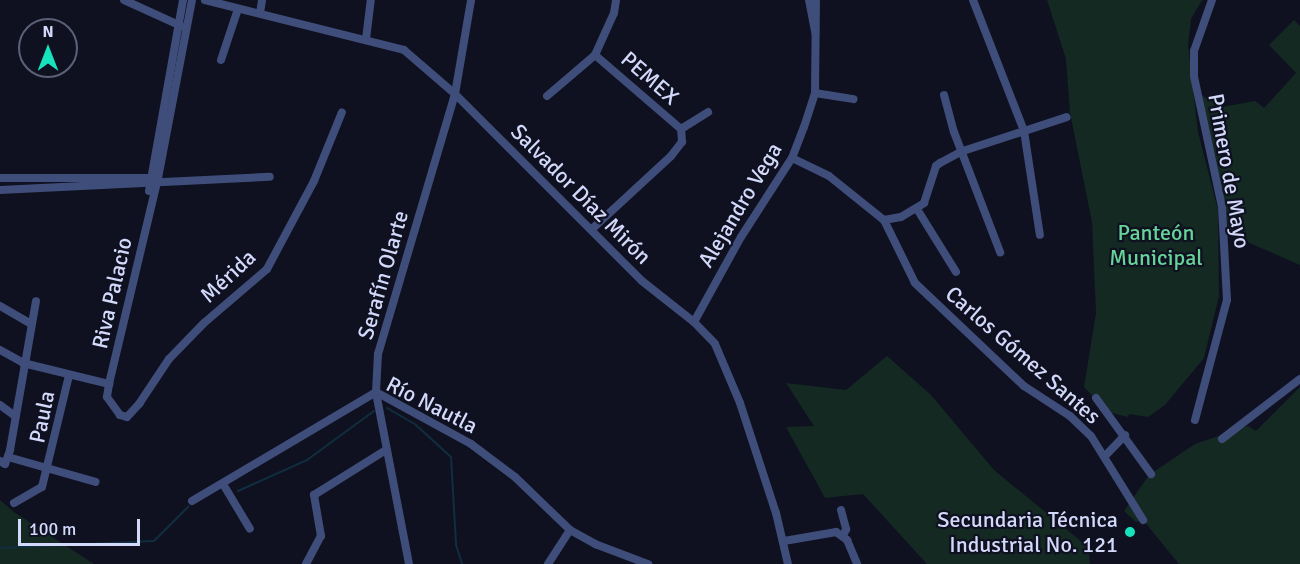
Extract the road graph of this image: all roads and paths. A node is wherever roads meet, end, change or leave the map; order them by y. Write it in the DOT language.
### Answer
graph roads {
  1 [pos="124,0"];
  2 [pos="183,0"];
  3 [pos="192,0"];
  4 [pos="205,0"];
  5 [pos="262,0"];
  6 [pos="371,0"];
  7 [pos="471,0"];
  8 [pos="616,0"];
  9 [pos="809,0"];
  10 [pos="816,0"];
  11 [pos="974,0"];
  12 [pos="1212,0"];
  13 [pos="237,9"];
  14 [pos="260,13"];
  15 [pos="183,27"];
  16 [pos="815,33"];
  17 [pos="366,39"];
  18 [pos="595,55"];
  19 [pos="221,60"];
  20 [pos="815,93"];
  21 [pos="455,94"];
  22 [pos="944,95"];
  23 [pos="547,96"];
  24 [pos="854,99"];
  25 [pos="342,112"];
  26 [pos="708,112"];
  27 [pos="1067,117"];
  28 [pos="681,129"];
  29 [pos="1024,131"];
  30 [pos="963,151"];
  31 [pos="792,158"];
  32 [pos="41,177"];
  33 [pos="270,177"];
  34 [pos="0,178"];
  35 [pos="153,182"];
  36 [pos="41,189"];
  37 [pos="0,190"];
  38 [pos="916,209"];
  39 [pos="884,220"];
  40 [pos="592,230"];
  41 [pos="1040,235"];
  42 [pos="1000,252"];
  43 [pos="956,272"];
  44 [pos="36,302"];
  45 [pos="0,306"];
  46 [pos="694,322"];
  47 [pos="30,323"];
  48 [pos="0,350"];
  49 [pos="23,363"];
  50 [pos="69,375"];
  51 [pos="1300,379"];
  52 [pos="109,384"];
  53 [pos="376,392"];
  54 [pos="107,397"];
  55 [pos="1096,398"];
  56 [pos="0,405"];
  57 [pos="15,416"];
  58 [pos="1195,420"];
  59 [pos="1125,435"];
  60 [pos="1222,439"];
  61 [pos="386,450"];
  62 [pos="1105,456"];
  63 [pos="4,461"];
  64 [pos="48,471"];
  65 [pos="1151,474"];
  66 [pos="96,482"];
  67 [pos="223,484"];
  68 [pos="192,501"];
  69 [pos="14,503"];
  70 [pos="841,510"];
  71 [pos="1143,520"];
  72 [pos="250,529"];
  73 [pos="570,530"];
  74 [pos="843,536"];
  75 [pos="784,541"];
  76 [pos="306,564"];
  77 [pos="409,564"];
  78 [pos="549,564"];
  79 [pos="648,564"];
  80 [pos="788,564"];
  81 [pos="857,564"];
  1 -- 15 [label="street"];
  2 -- 15 [label="street, Riva Palacio"];
  3 -- 15 [label="street, Riva Palacio"];
  4 -- 13 [label="street, Salvador Díaz Mirón"];
  5 -- 14 [label="street"];
  6 -- 17 [label="street"];
  7 -- 21 [label="street, Serafín Olarte"];
  8 -- 18 [label="street"];
  9 -- 16 [label="street, Alejandro Vega"];
  10 -- 16 [label="street, Alejandro Vega"];
  11 -- 29 [label="street"];
  12 -- 58 [label="street, Primero de Mayo"];
  13 -- 14 [label="street, Salvador Díaz Mirón"];
  13 -- 19 [label="street"];
  14 -- 17 [label="street, Salvador Díaz Mirón"];
  15 -- 35 [label="street, Riva Palacio"];
  16 -- 20 [label="street, Alejandro Vega"];
  17 -- 21 [label="street, Salvador Díaz Mirón"];
  18 -- 23 [label="street"];
  18 -- 28 [label="street, PEMEX"];
  20 -- 24 [label="street"];
  20 -- 31 [label="street, Alejandro Vega"];
  21 -- 40 [label="street, Salvador Díaz Mirón"];
  21 -- 53 [label="street, Serafín Olarte"];
  22 -- 30 [label="street"];
  25 -- 54 [label="street, Mérida"];
  26 -- 28 [label="street"];
  27 -- 29 [label="street"];
  28 -- 40 [label="street"];
  29 -- 30 [label="street"];
  29 -- 41 [label="street"];
  30 -- 38 [label="street"];
  30 -- 42 [label="street"];
  31 -- 39 [label="street, Carlos Gómez Santes"];
  31 -- 46 [label="street, Alejandro Vega"];
  32 -- 34 [label="street"];
  32 -- 35 [label="street"];
  32 -- 36 [label="street"];
  33 -- 35 [label="street"];
  35 -- 36 [label="street"];
  35 -- 52 [label="street, Riva Palacio"];
  36 -- 37 [label="street"];
  38 -- 39 [label="street"];
  38 -- 43 [label="street"];
  39 -- 62 [label="street, Carlos Gómez Santes"];
  40 -- 46 [label="street, Salvador Díaz Mirón"];
  44 -- 47 [label="street"];
  45 -- 47 [label="street"];
  46 -- 75 [label="street, Salvador Díaz Mirón"];
  47 -- 49 [label="street"];
  48 -- 49 [label="street"];
  49 -- 50 [label="street"];
  49 -- 57 [label="street"];
  50 -- 52 [label="street, Paula"];
  50 -- 64 [label="street, Paula"];
  51 -- 60 [label="street"];
  52 -- 54 [label="street, Riva Palacio"];
  53 -- 61 [label="street, Serafín Olarte"];
  53 -- 67 [label="street, Río Nautla"];
  53 -- 73 [label="street, Río Nautla"];
  55 -- 59 [label="street"];
  56 -- 57 [label="street"];
  57 -- 63 [label="street"];
  59 -- 62 [label="street"];
  59 -- 65 [label="street"];
  61 -- 76 [label="street"];
  61 -- 77 [label="street, Serafín Olarte"];
  62 -- 71 [label="street, Carlos Gómez Santes"];
  63 -- 64 [label="street, Paula"];
  64 -- 66 [label="street, Paula"];
  64 -- 69 [label="street, Paula"];
  67 -- 68 [label="street, Río Nautla"];
  67 -- 72 [label="street"];
  70 -- 74 [label="street"];
  73 -- 78 [label="street"];
  73 -- 79 [label="street, Río Nautla"];
  74 -- 75 [label="street"];
  74 -- 81 [label="street"];
  75 -- 80 [label="street, Salvador Díaz Mirón"];
}
